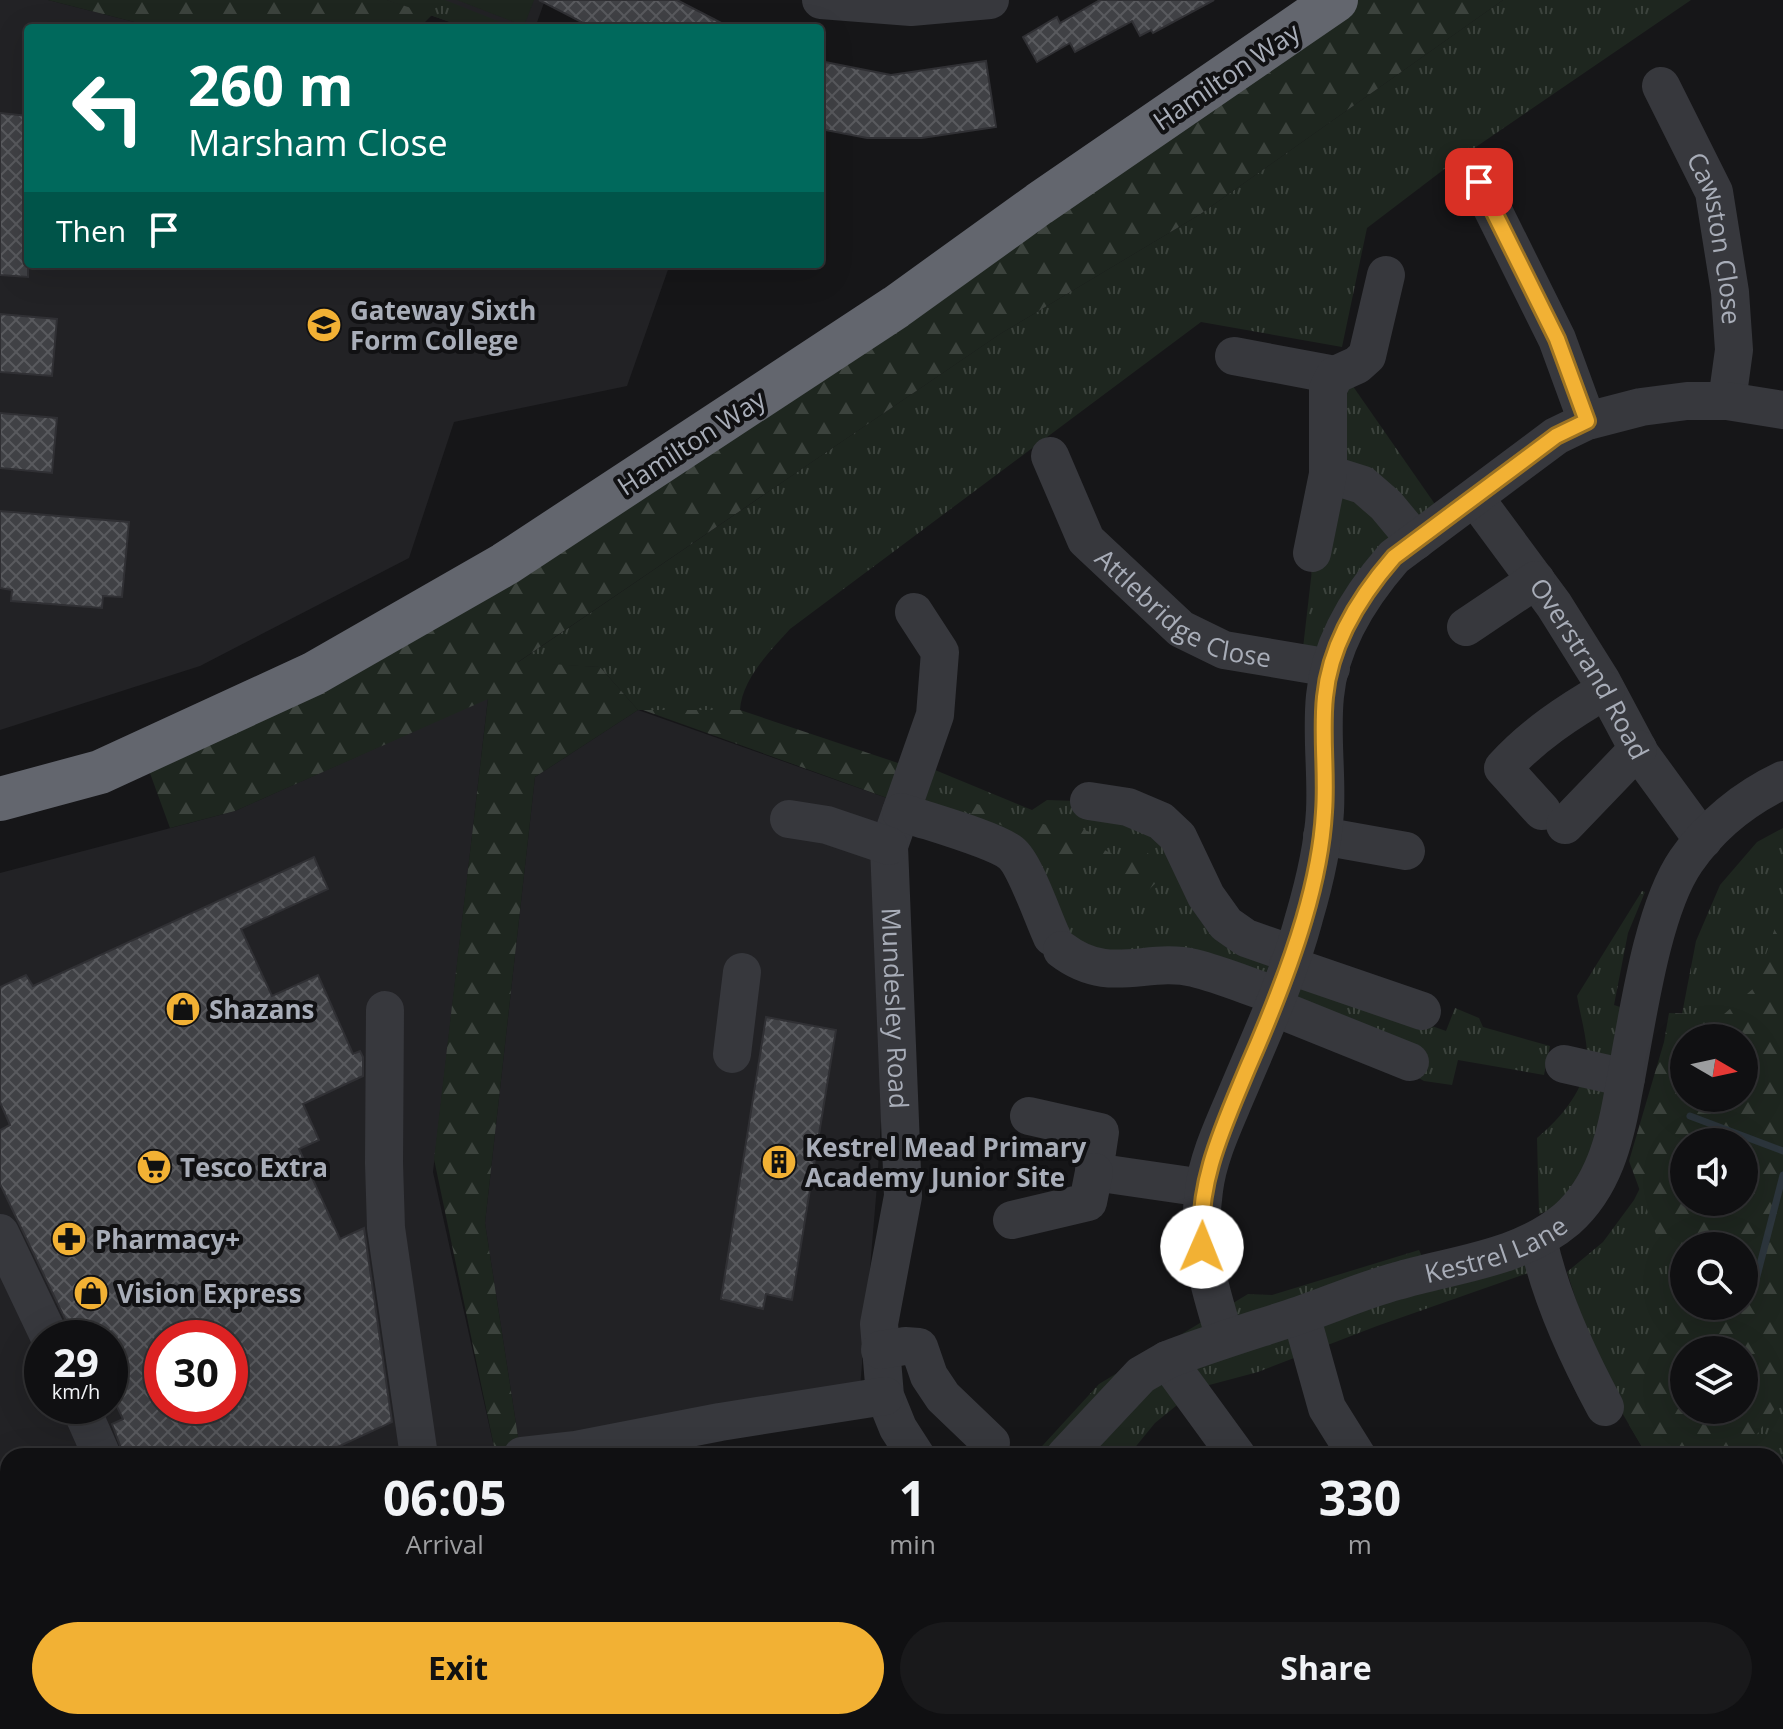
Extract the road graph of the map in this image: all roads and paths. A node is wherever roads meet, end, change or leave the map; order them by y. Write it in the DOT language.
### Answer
graph roads {
  1 [pos="821,0"];
  2 [pos="990,0"];
  3 [pos="1336,0"];
  4 [pos="898,3"];
  5 [pos="1661,86"];
  6 [pos="1479,182"];
  7 [pos="1386,275"];
  8 [pos="1234,356"];
  9 [pos="1335,375"];
  10 [pos="1727,401"];
  11 [pos="1783,410"];
  12 [pos="1587,421"];
  13 [pos="1050,456"];
  14 [pos="1328,474"];
  15 [pos="1475,498"];
  16 [pos="1416,541"];
  17 [pos="1312,553"];
  18 [pos="1536,580"];
  19 [pos="914,612"];
  20 [pos="1466,627"];
  21 [pos="1331,668"];
  22 [pos="1606,690"];
  23 [pos="1638,749"];
  24 [pos="1783,780"];
  25 [pos="0,799"];
  26 [pos="1089,801"];
  27 [pos="789,819"];
  28 [pos="895,829"];
  29 [pos="1322,836"];
  30 [pos="1703,840"];
  31 [pos="1406,851"];
  32 [pos="742,972"];
  33 [pos="1283,981"];
  34 [pos="385,1010"];
  35 [pos="1422,1011"];
  36 [pos="732,1054"];
  37 [pos="1410,1062"];
  38 [pos="1564,1064"];
  39 [pos="1626,1078"];
  40 [pos="1029,1116"];
  41 [pos="1094,1172"];
  42 [pos="1204,1188"];
  43 [pos="1012,1220"];
  44 [pos="0,1233"];
  45 [pos="1538,1239"];
  46 [pos="1301,1315"];
  47 [pos="41,1320"];
  48 [pos="1225,1338"];
  49 [pos="880,1350"];
  50 [pos="1167,1360"];
  51 [pos="885,1396"];
  52 [pos="1605,1407"];
  53 [pos="88,1424"];
  54 [pos="991,1443"];
  55 [pos="98,1448"];
  56 [pos="418,1448"];
  57 [pos="586,1448"];
  58 [pos="911,1448"];
  59 [pos="1073,1448"];
  60 [pos="1231,1448"];
  61 [pos="1352,1448"];
  1 -- 4 [label="street"];
  2 -- 4 [label="street"];
  3 -- 25 [label="highway, Hamilton Way"];
  5 -- 10 [label="street, Cawston Close"];
  6 -- 12 [label="street"];
  7 -- 9 [label="street"];
  8 -- 9 [label="street"];
  9 -- 14 [label="street"];
  10 -- 11 [label="street"];
  10 -- 12 [label="street"];
  12 -- 15 [label="street"];
  13 -- 21 [label="street, Attlebridge Close"];
  14 -- 16 [label="street"];
  14 -- 17 [label="street"];
  15 -- 16 [label="street"];
  15 -- 18 [label="street, Overstrand Road"];
  16 -- 21 [label="street"];
  18 -- 20 [label="street"];
  18 -- 22 [label="street, Overstrand Road"];
  19 -- 28 [label="street, Mundesley Road"];
  21 -- 29 [label="street"];
  22 -- 23 [label="street, Overstrand Road"];
  22 -- 23 [label="street"];
  23 -- 30 [label="street, Overstrand Road"];
  24 -- 30 [label="street, Kestrel Lane"];
  26 -- 33 [label="street"];
  27 -- 28 [label="street"];
  28 -- 33 [label="street"];
  28 -- 49 [label="street, Mundesley Road"];
  29 -- 31 [label="street"];
  29 -- 33 [label="street"];
  30 -- 39 [label="street, Kestrel Lane"];
  32 -- 36 [label="street"];
  33 -- 35 [label="street"];
  33 -- 37 [label="street"];
  33 -- 42 [label="street"];
  34 -- 56 [label="street"];
  38 -- 39 [label="street"];
  39 -- 45 [label="street, Kestrel Lane"];
  40 -- 41 [label="street"];
  41 -- 42 [label="street"];
  41 -- 43 [label="street"];
  42 -- 48 [label="street"];
  44 -- 47 [label="street"];
  45 -- 46 [label="street, Kestrel Lane"];
  45 -- 52 [label="street"];
  46 -- 48 [label="street, Kestrel Lane"];
  46 -- 61 [label="street"];
  48 -- 50 [label="street, Kestrel Lane"];
  49 -- 51 [label="street, Mundesley Road"];
  49 -- 54 [label="street"];
  50 -- 59 [label="street, Kestrel Lane"];
  50 -- 60 [label="street"];
  51 -- 57 [label="street"];
  51 -- 58 [label="street, Mundesley Road"];
  53 -- 55 [label="street"];
}
